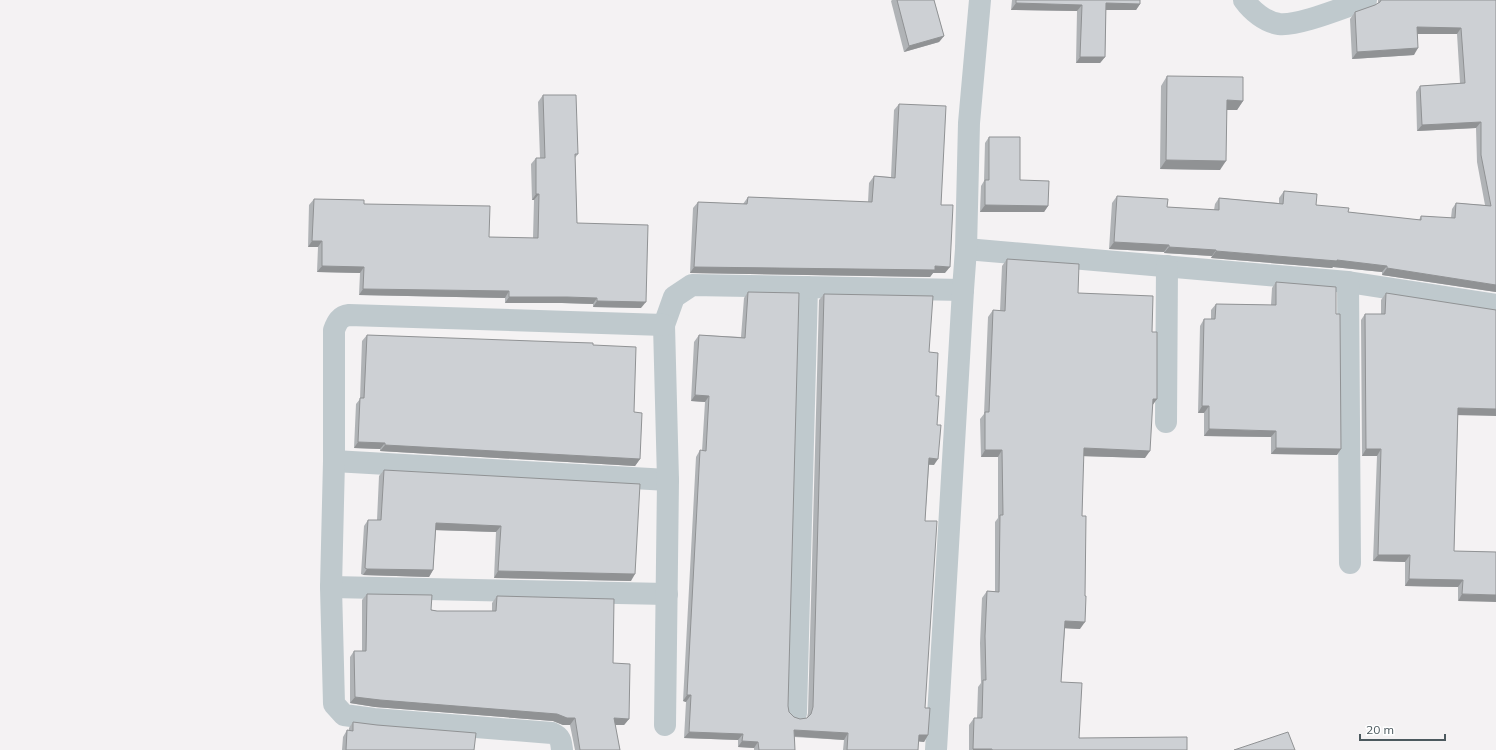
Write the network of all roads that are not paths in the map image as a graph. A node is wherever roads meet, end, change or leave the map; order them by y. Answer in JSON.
{"nodes":[{"id":1,"x":980,"y":0,"type":"edge"},
{"id":2,"x":1244,"y":0,"type":"edge"},
{"id":3,"x":1366,"y":0,"type":"edge"},
{"id":4,"x":966,"y":249,"type":"junction"},
{"id":5,"x":1167,"y":266,"type":"junction"},
{"id":6,"x":1348,"y":282,"type":"junction"},
{"id":7,"x":807,"y":287,"type":"junction"},
{"id":8,"x":962,"y":290,"type":"junction"},
{"id":9,"x":1496,"y":305,"type":"edge"},
{"id":10,"x":664,"y":325,"type":"junction"},
{"id":11,"x":1166,"y":422,"type":"dead end"},
{"id":12,"x":334,"y":461,"type":"junction"},
{"id":13,"x":668,"y":480,"type":"junction"},
{"id":14,"x":1350,"y":563,"type":"dead end"},
{"id":15,"x":331,"y":587,"type":"junction"},
{"id":16,"x":667,"y":594,"type":"junction"},
{"id":17,"x":796,"y":713,"type":"dead end"},
{"id":18,"x":665,"y":725,"type":"dead end"},
{"id":19,"x":562,"y":750,"type":"edge"},
{"id":20,"x":936,"y":750,"type":"edge"}],
"edges":[{"from":1,"to":4,"type":"street"},
{"from":2,"to":3,"type":"street"},
{"from":4,"to":5,"type":"street"},
{"from":4,"to":8,"type":"street"},
{"from":5,"to":6,"type":"street"},
{"from":5,"to":11,"type":"street"},
{"from":6,"to":9,"type":"street"},
{"from":6,"to":14,"type":"street"},
{"from":7,"to":8,"type":"street"},
{"from":7,"to":10,"type":"street"},
{"from":7,"to":17,"type":"street"},
{"from":8,"to":20,"type":"street"},
{"from":10,"to":12,"type":"street"},
{"from":10,"to":13,"type":"street"},
{"from":12,"to":13,"type":"street"},
{"from":12,"to":15,"type":"street"},
{"from":13,"to":16,"type":"street"},
{"from":15,"to":16,"type":"street"},
{"from":15,"to":19,"type":"street"},
{"from":16,"to":18,"type":"street"}]}
